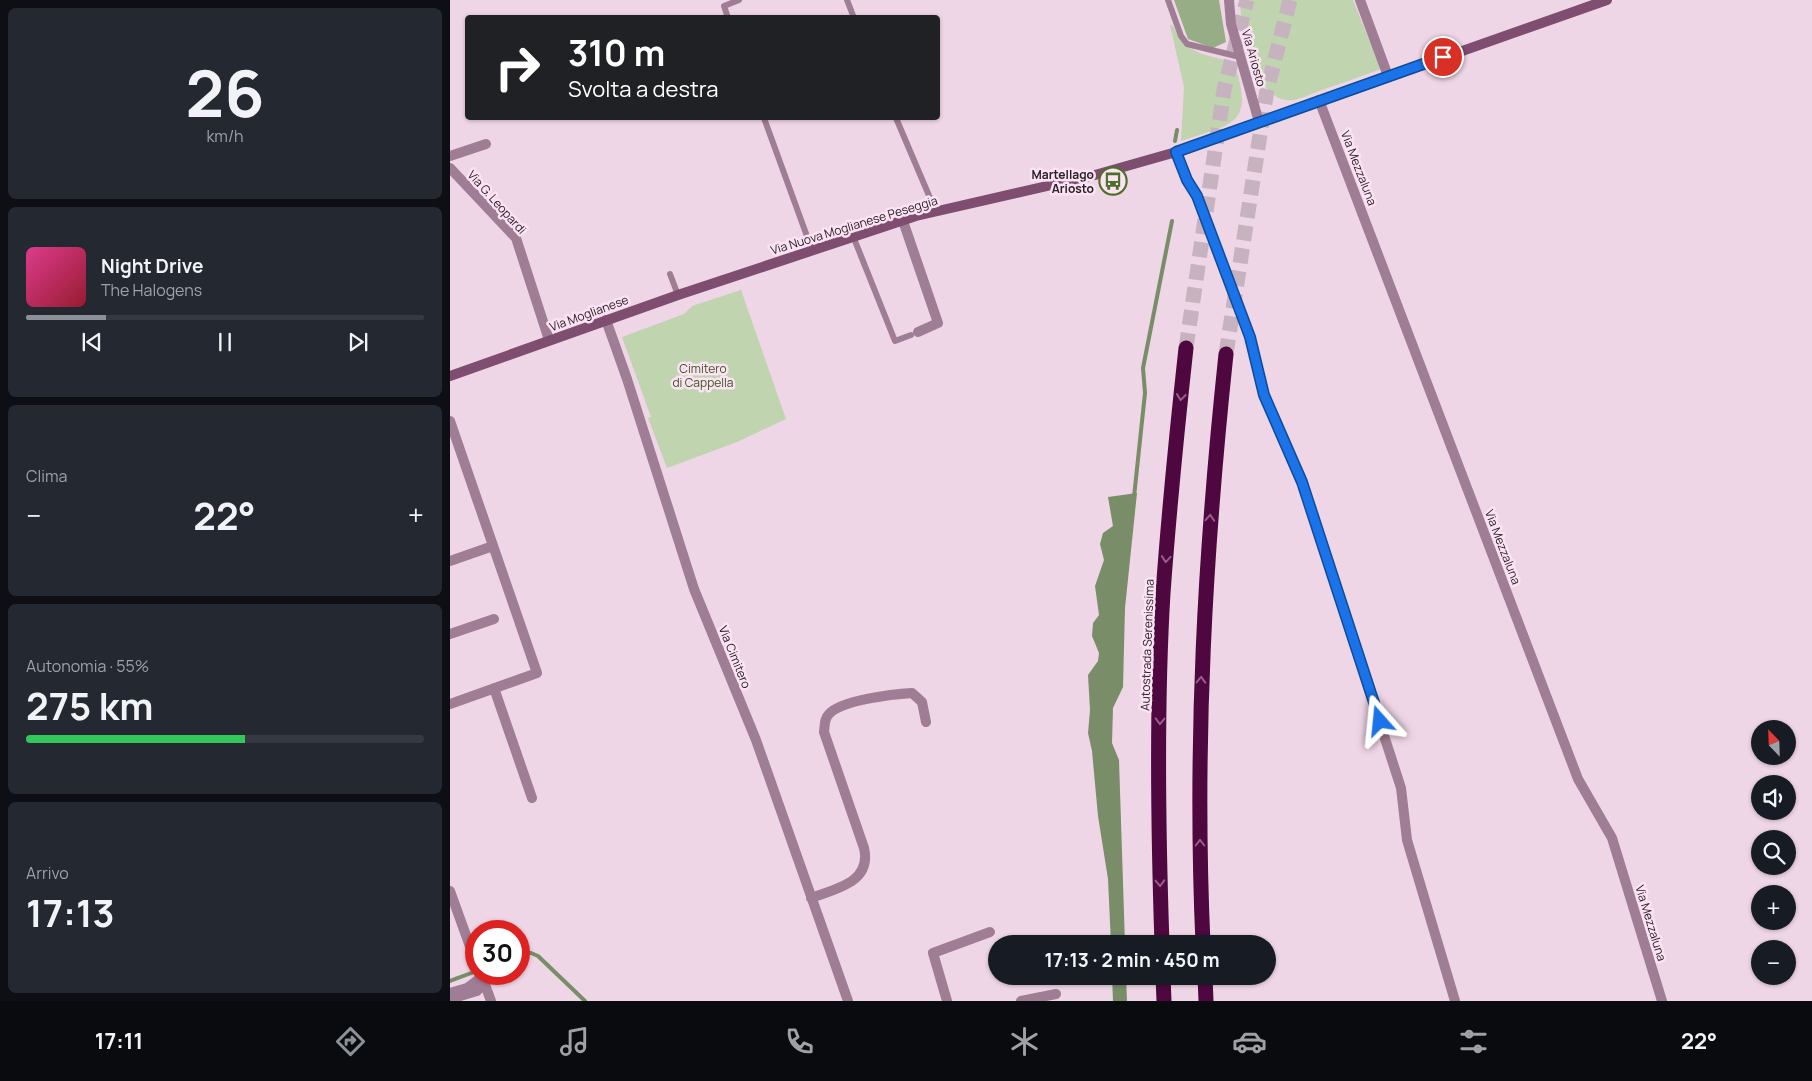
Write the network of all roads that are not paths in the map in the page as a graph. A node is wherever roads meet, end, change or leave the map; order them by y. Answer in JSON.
{"nodes":[{"id":1,"x":739,"y":0,"type":"edge"},
{"id":2,"x":847,"y":0,"type":"edge"},
{"id":3,"x":1168,"y":0,"type":"edge"},
{"id":4,"x":1229,"y":0,"type":"edge"},
{"id":5,"x":1360,"y":0,"type":"edge"},
{"id":6,"x":1607,"y":0,"type":"edge"},
{"id":7,"x":727,"y":15,"type":"edge"},
{"id":8,"x":853,"y":15,"type":"edge"},
{"id":9,"x":1240,"y":57,"type":"junction"},
{"id":10,"x":1388,"y":76,"type":"junction"},
{"id":11,"x":1320,"y":100,"type":"junction"},
{"id":12,"x":765,"y":120,"type":"edge"},
{"id":13,"x":897,"y":120,"type":"edge"},
{"id":14,"x":1259,"y":122,"type":"junction"},
{"id":15,"x":486,"y":144,"type":"dead end"},
{"id":16,"x":1176,"y":152,"type":"junction"},
{"id":17,"x":450,"y":156,"type":"edge"},
{"id":18,"x":450,"y":168,"type":"edge"},
{"id":19,"x":936,"y":212,"type":"junction"},
{"id":20,"x":903,"y":220,"type":"junction"},
{"id":21,"x":853,"y":236,"type":"junction"},
{"id":22,"x":812,"y":250,"type":"junction"},
{"id":23,"x":670,"y":274,"type":"dead end"},
{"id":24,"x":737,"y":275,"type":"joint"},
{"id":25,"x":678,"y":295,"type":"junction"},
{"id":26,"x":606,"y":320,"type":"junction"},
{"id":27,"x":915,"y":333,"type":"joint"},
{"id":28,"x":549,"y":340,"type":"junction"},
{"id":29,"x":1186,"y":348,"type":"tunnel mouth"},
{"id":30,"x":1226,"y":354,"type":"tunnel mouth"},
{"id":31,"x":450,"y":376,"type":"edge"},
{"id":32,"x":451,"y":427,"type":"edge"},
{"id":33,"x":493,"y":546,"type":"junction"},
{"id":34,"x":450,"y":561,"type":"edge"},
{"id":35,"x":494,"y":619,"type":"dead end"},
{"id":36,"x":450,"y":634,"type":"edge"},
{"id":37,"x":494,"y":688,"type":"junction"},
{"id":38,"x":450,"y":704,"type":"edge"},
{"id":39,"x":926,"y":722,"type":"dead end"},
{"id":40,"x":532,"y":798,"type":"dead end"},
{"id":41,"x":450,"y":891,"type":"edge"},
{"id":42,"x":811,"y":898,"type":"junction"},
{"id":43,"x":990,"y":932,"type":"dead end"},
{"id":44,"x":465,"y":933,"type":"edge"},
{"id":45,"x":1162,"y":935,"type":"edge"},
{"id":46,"x":1203,"y":935,"type":"edge"},
{"id":47,"x":471,"y":985,"type":"edge"},
{"id":48,"x":479,"y":985,"type":"edge"},
{"id":49,"x":485,"y":985,"type":"edge"},
{"id":50,"x":1163,"y":985,"type":"edge"},
{"id":51,"x":1205,"y":985,"type":"edge"},
{"id":52,"x":450,"y":993,"type":"edge"},
{"id":53,"x":1056,"y":994,"type":"dead end"},
{"id":54,"x":450,"y":999,"type":"edge"},
{"id":55,"x":491,"y":1001,"type":"edge"},
{"id":56,"x":848,"y":1001,"type":"edge"},
{"id":57,"x":947,"y":1001,"type":"edge"},
{"id":58,"x":1021,"y":1001,"type":"edge"},
{"id":59,"x":1164,"y":1001,"type":"edge"},
{"id":60,"x":1206,"y":1001,"type":"edge"},
{"id":61,"x":1455,"y":1001,"type":"edge"},
{"id":62,"x":1662,"y":1001,"type":"edge"}],
"edges":[{"from":1,"to":7,"type":"lane"},
{"from":2,"to":8,"type":"lane"},
{"from":3,"to":9,"type":"lane"},
{"from":4,"to":9,"type":"street","name":"Via Ariosto"},
{"from":5,"to":10,"type":"street"},
{"from":6,"to":10,"type":"main road","name":"Via Nuova Moglianese Peseggia"},
{"from":9,"to":14,"type":"street","name":"Via Ariosto"},
{"from":10,"to":11,"type":"main road","name":"Via Nuova Moglianese Peseggia"},
{"from":11,"to":14,"type":"main road","name":"Via Nuova Moglianese Peseggia"},
{"from":11,"to":62,"type":"street","name":"Via Mezzaluna"},
{"from":12,"to":22,"type":"lane"},
{"from":13,"to":19,"type":"lane"},
{"from":14,"to":16,"type":"main road","name":"Via Nuova Moglianese Peseggia"},
{"from":15,"to":17,"type":"street"},
{"from":16,"to":19,"type":"main road","name":"Via Nuova Moglianese Peseggia"},
{"from":16,"to":61,"type":"street"},
{"from":18,"to":28,"type":"street","name":"Via G. Leopardi"},
{"from":19,"to":20,"type":"main road","name":"Via Nuova Moglianese Peseggia"},
{"from":20,"to":21,"type":"main road","name":"Via Nuova Moglianese Peseggia"},
{"from":20,"to":27,"type":"street"},
{"from":21,"to":22,"type":"main road","name":"Via Nuova Moglianese Peseggia"},
{"from":21,"to":27,"type":"lane"},
{"from":22,"to":24,"type":"main road","name":"Via Nuova Moglianese Peseggia"},
{"from":23,"to":25,"type":"lane"},
{"from":24,"to":25,"type":"main road","name":"Via Moglianese"},
{"from":25,"to":26,"type":"main road","name":"Via Moglianese"},
{"from":26,"to":28,"type":"main road","name":"Via Moglianese"},
{"from":26,"to":42,"type":"street","name":"Via Cimitero"},
{"from":28,"to":31,"type":"main road","name":"Via Moglianese"},
{"from":29,"to":45,"type":"highway","name":"Autostrada Serenissima","one_way":true},
{"from":46,"to":30,"type":"highway","one_way":true},
{"from":32,"to":33,"type":"street"},
{"from":33,"to":34,"type":"street"},
{"from":33,"to":37,"type":"street"},
{"from":35,"to":36,"type":"street"},
{"from":37,"to":38,"type":"street"},
{"from":37,"to":40,"type":"street"},
{"from":39,"to":42,"type":"street"},
{"from":41,"to":44,"type":"street"},
{"from":42,"to":56,"type":"street","name":"Via Cimitero"},
{"from":43,"to":57,"type":"street"},
{"from":47,"to":52,"type":"street"},
{"from":48,"to":54,"type":"street"},
{"from":49,"to":55,"type":"street"},
{"from":50,"to":59,"type":"highway"},
{"from":51,"to":60,"type":"highway"},
{"from":53,"to":58,"type":"street"}]}
